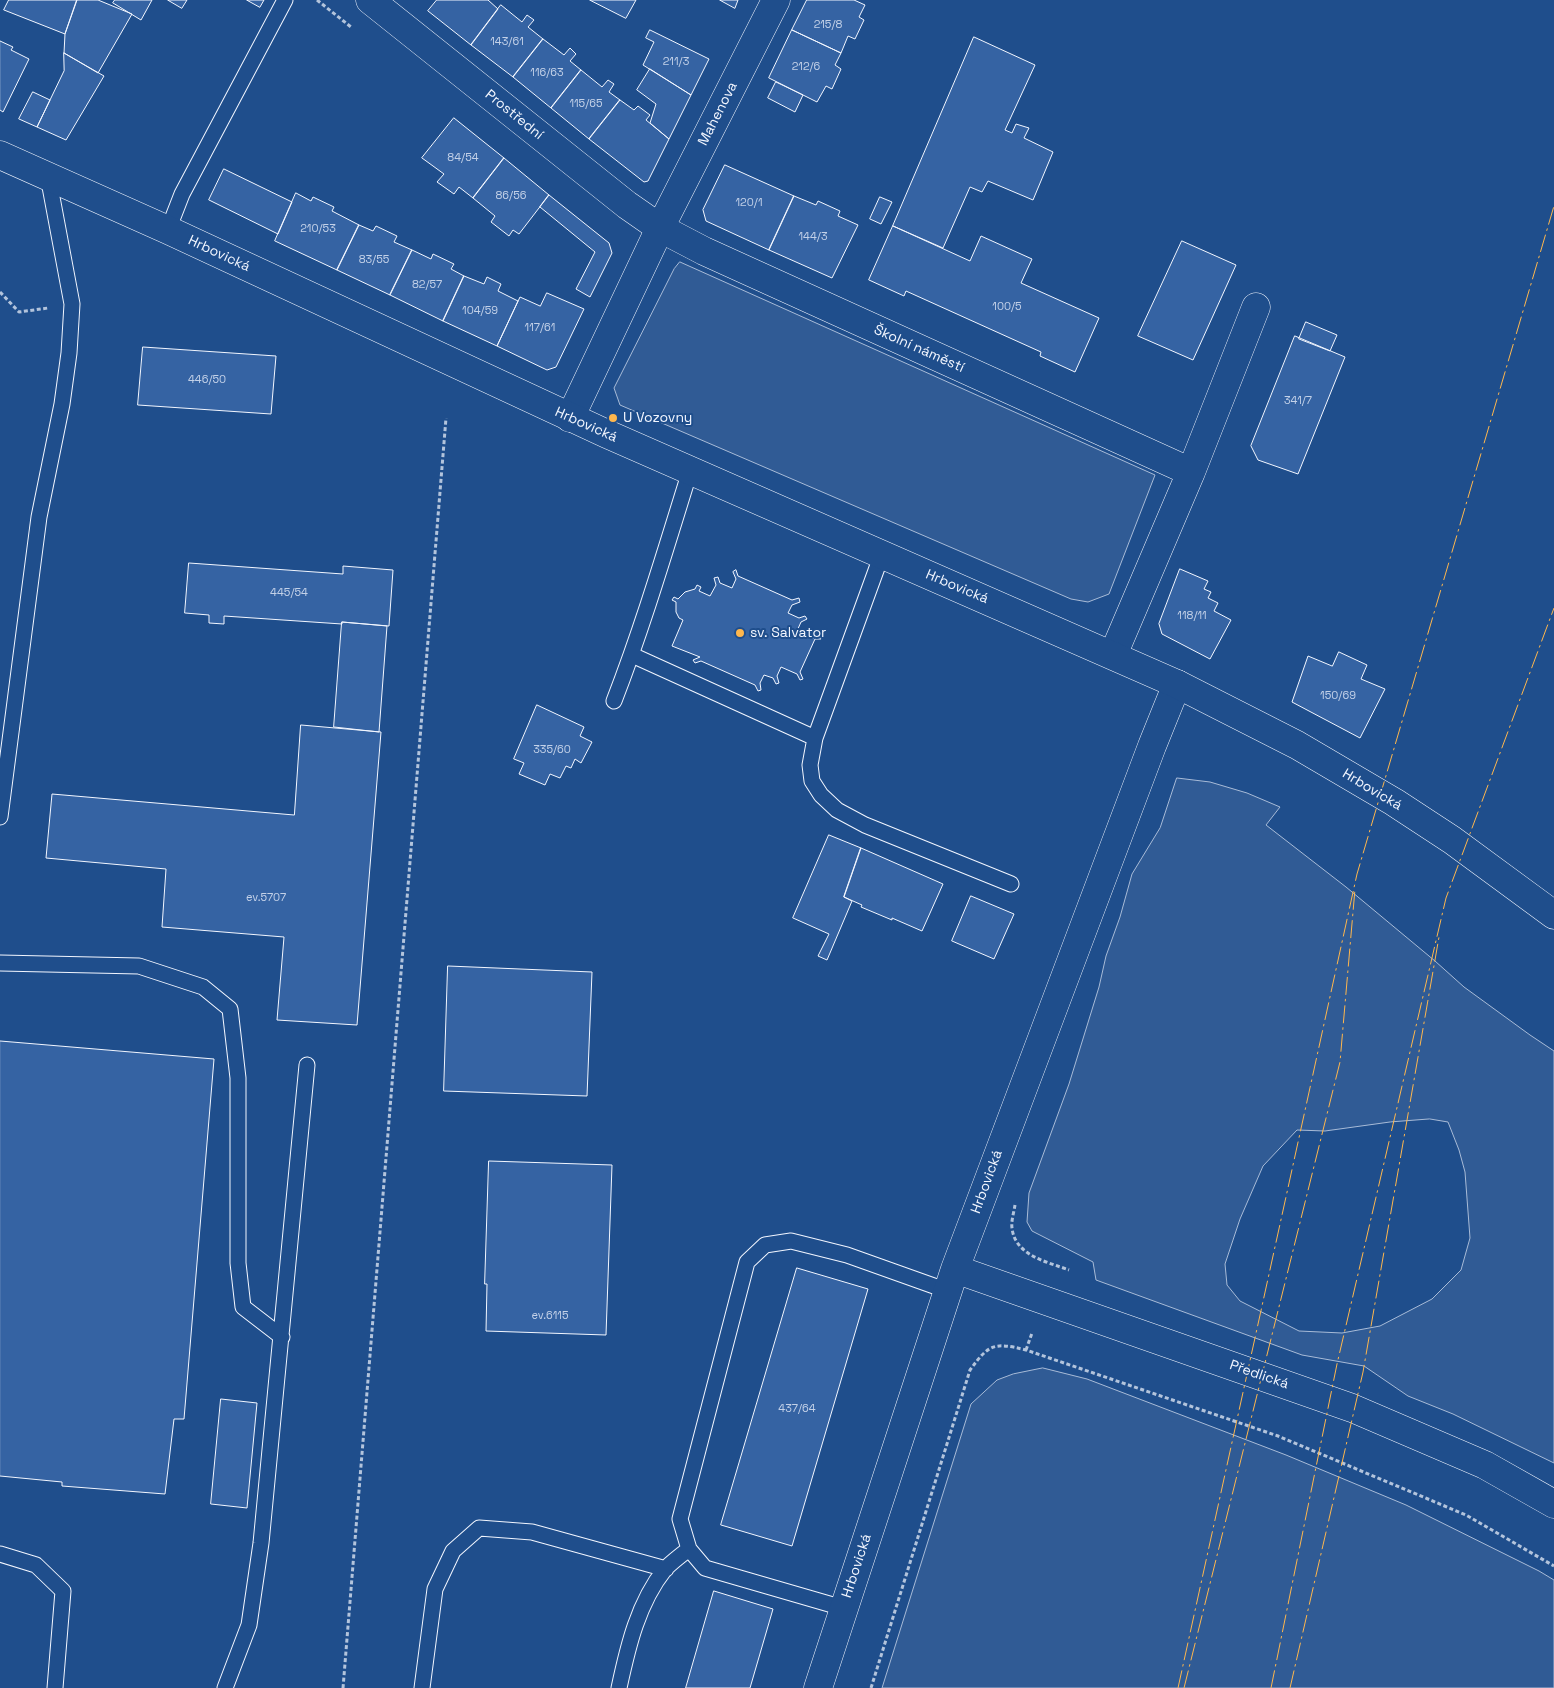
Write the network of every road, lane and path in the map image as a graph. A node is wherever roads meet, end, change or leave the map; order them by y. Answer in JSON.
{"nodes":[{"id":1,"x":285,"y":0,"type":"edge"},
{"id":2,"x":370,"y":0,"type":"edge"},
{"id":3,"x":776,"y":0,"type":"edge"},
{"id":4,"x":0,"y":154,"type":"edge"},
{"id":5,"x":48,"y":176,"type":"junction"},
{"id":6,"x":660,"y":228,"type":"junction"},
{"id":7,"x":168,"y":230,"type":"junction"},
{"id":8,"x":0,"y":292,"type":"edge"},
{"id":9,"x":51,"y":308,"type":"dead end"},
{"id":10,"x":1256,"y":308,"type":"dead end"},
{"id":11,"x":446,"y":418,"type":"dead end"},
{"id":12,"x":570,"y":418,"type":"junction"},
{"id":13,"x":690,"y":471,"type":"junction"},
{"id":14,"x":1191,"y":472,"type":"junction"},
{"id":15,"x":882,"y":554,"type":"junction"},
{"id":16,"x":632,"y":655,"type":"junction"},
{"id":17,"x":1113,"y":655,"type":"junction"},
{"id":18,"x":1177,"y":684,"type":"junction"},
{"id":19,"x":614,"y":701,"type":"dead end"},
{"id":20,"x":815,"y":738,"type":"junction"},
{"id":21,"x":0,"y":817,"type":"edge"},
{"id":22,"x":1011,"y":884,"type":"dead end"},
{"id":23,"x":1554,"y":915,"type":"edge"},
{"id":24,"x":0,"y":963,"type":"edge"},
{"id":25,"x":307,"y":1065,"type":"dead end"},
{"id":26,"x":1016,"y":1205,"type":"dead end"},
{"id":27,"x":1069,"y":1270,"type":"dead end"},
{"id":28,"x":952,"y":1280,"type":"junction"},
{"id":29,"x":1032,"y":1333,"type":"dead end"},
{"id":30,"x":282,"y":1337,"type":"junction"},
{"id":31,"x":1026,"y":1350,"type":"junction"},
{"id":32,"x":1554,"y":1504,"type":"edge"},
{"id":33,"x":689,"y":1549,"type":"junction"},
{"id":34,"x":0,"y":1554,"type":"edge"},
{"id":35,"x":1554,"y":1566,"type":"edge"},
{"id":36,"x":666,"y":1569,"type":"junction"},
{"id":37,"x":843,"y":1608,"type":"junction"},
{"id":38,"x":55,"y":1688,"type":"edge"},
{"id":39,"x":225,"y":1688,"type":"edge"},
{"id":40,"x":343,"y":1688,"type":"edge"},
{"id":41,"x":422,"y":1688,"type":"edge"},
{"id":42,"x":619,"y":1688,"type":"edge"},
{"id":43,"x":818,"y":1688,"type":"edge"},
{"id":44,"x":871,"y":1688,"type":"edge"}],
"edges":[{"from":1,"to":7,"type":"lane"},
{"from":2,"to":6,"type":"street","name":"Prostřední"},
{"from":3,"to":6,"type":"street","name":"Mahenova"},
{"from":4,"to":5,"type":"street","name":"Hrbovická"},
{"from":5,"to":7,"type":"street","name":"Hrbovická"},
{"from":5,"to":21,"type":"lane"},
{"from":6,"to":12,"type":"street"},
{"from":6,"to":14,"type":"street","name":"Školní náměstí"},
{"from":7,"to":12,"type":"street","name":"Hrbovická"},
{"from":8,"to":9,"type":"path"},
{"from":10,"to":14,"type":"street"},
{"from":11,"to":40,"type":"path"},
{"from":12,"to":13,"type":"street","name":"Hrbovická"},
{"from":13,"to":15,"type":"street","name":"Hrbovická"},
{"from":13,"to":16,"type":"lane"},
{"from":14,"to":17,"type":"street"},
{"from":15,"to":17,"type":"street","name":"Hrbovická"},
{"from":15,"to":20,"type":"lane"},
{"from":16,"to":19,"type":"lane"},
{"from":16,"to":20,"type":"lane"},
{"from":17,"to":18,"type":"street","name":"Hrbovická"},
{"from":18,"to":23,"type":"street","name":"Hrbovická"},
{"from":18,"to":28,"type":"street","name":"Hrbovická"},
{"from":20,"to":22,"type":"lane"},
{"from":24,"to":30,"type":"lane"},
{"from":25,"to":30,"type":"lane"},
{"from":26,"to":27,"type":"path"},
{"from":28,"to":32,"type":"street","name":"Předlická"},
{"from":28,"to":33,"type":"lane"},
{"from":28,"to":37,"type":"street","name":"Hrbovická"},
{"from":29,"to":31,"type":"path"},
{"from":30,"to":39,"type":"lane"},
{"from":31,"to":35,"type":"path"},
{"from":31,"to":44,"type":"path"},
{"from":33,"to":36,"type":"lane"},
{"from":33,"to":37,"type":"lane"},
{"from":34,"to":38,"type":"lane"},
{"from":36,"to":41,"type":"lane"},
{"from":36,"to":42,"type":"lane"},
{"from":37,"to":43,"type":"street","name":"Hrbovická"}]}
